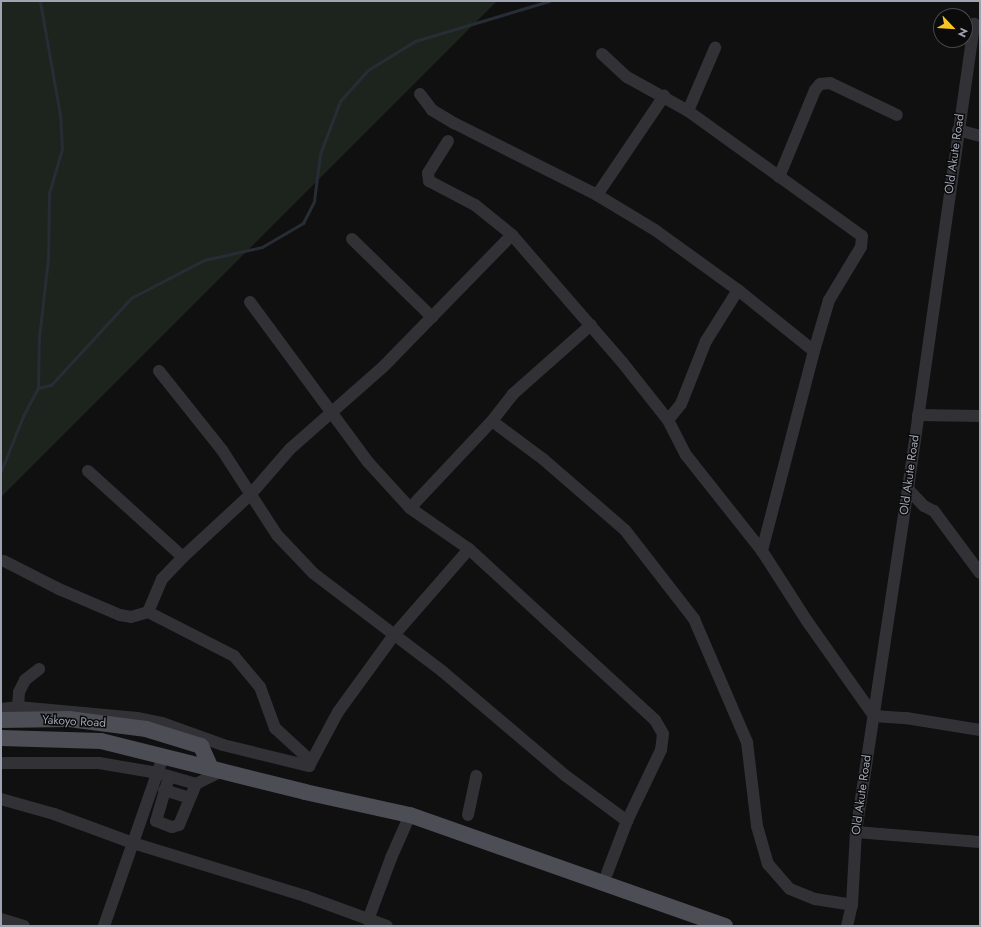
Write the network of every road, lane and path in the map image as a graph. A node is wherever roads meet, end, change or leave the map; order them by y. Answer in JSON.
{"nodes":[{"id":1,"x":974,"y":24,"type":"dead end"},
{"id":2,"x":715,"y":48,"type":"dead end"},
{"id":3,"x":602,"y":54,"type":"dead end"},
{"id":4,"x":420,"y":94,"type":"dead end"},
{"id":5,"x":664,"y":96,"type":"junction"},
{"id":6,"x":688,"y":111,"type":"junction"},
{"id":7,"x":897,"y":115,"type":"dead end"},
{"id":8,"x":958,"y":130,"type":"junction"},
{"id":9,"x":980,"y":136,"type":"edge"},
{"id":10,"x":448,"y":141,"type":"dead end"},
{"id":11,"x":779,"y":177,"type":"junction"},
{"id":12,"x":597,"y":195,"type":"junction"},
{"id":13,"x":512,"y":235,"type":"junction"},
{"id":14,"x":352,"y":239,"type":"dead end"},
{"id":15,"x":738,"y":290,"type":"junction"},
{"id":16,"x":250,"y":302,"type":"dead end"},
{"id":17,"x":432,"y":317,"type":"junction"},
{"id":18,"x":590,"y":325,"type":"junction"},
{"id":19,"x":814,"y":351,"type":"junction"},
{"id":20,"x":158,"y":371,"type":"dead end"},
{"id":21,"x":331,"y":414,"type":"junction"},
{"id":22,"x":918,"y":415,"type":"junction"},
{"id":23,"x":980,"y":416,"type":"edge"},
{"id":24,"x":668,"y":420,"type":"junction"},
{"id":25,"x":492,"y":422,"type":"junction"},
{"id":26,"x":88,"y":471,"type":"dead end"},
{"id":27,"x":908,"y":489,"type":"junction"},
{"id":28,"x":250,"y":495,"type":"junction"},
{"id":29,"x":410,"y":508,"type":"junction"},
{"id":30,"x":469,"y":549,"type":"junction"},
{"id":31,"x":762,"y":551,"type":"junction"},
{"id":32,"x":183,"y":557,"type":"junction"},
{"id":33,"x":4,"y":561,"type":"dead end"},
{"id":34,"x":980,"y":573,"type":"edge"},
{"id":35,"x":148,"y":612,"type":"junction"},
{"id":36,"x":394,"y":635,"type":"junction"},
{"id":37,"x":39,"y":669,"type":"dead end"},
{"id":38,"x":18,"y":707,"type":"junction"},
{"id":39,"x":1,"y":709,"type":"edge"},
{"id":40,"x":874,"y":716,"type":"junction"},
{"id":41,"x":1,"y":720,"type":"edge"},
{"id":42,"x":980,"y":730,"type":"edge"},
{"id":43,"x":1,"y":738,"type":"edge"},
{"id":44,"x":163,"y":757,"type":"junction"},
{"id":45,"x":311,"y":761,"type":"junction"},
{"id":46,"x":1,"y":763,"type":"edge"},
{"id":47,"x":216,"y":769,"type":"junction"},
{"id":48,"x":163,"y":775,"type":"junction"},
{"id":49,"x":476,"y":776,"type":"dead end"},
{"id":50,"x":196,"y":784,"type":"junction"},
{"id":51,"x":164,"y":790,"type":"junction"},
{"id":52,"x":190,"y":798,"type":"junction"},
{"id":53,"x":1,"y":799,"type":"edge"},
{"id":54,"x":410,"y":815,"type":"junction"},
{"id":55,"x":468,"y":815,"type":"dead end"},
{"id":56,"x":627,"y":821,"type":"junction"},
{"id":57,"x":856,"y":832,"type":"junction"},
{"id":58,"x":980,"y":842,"type":"edge"},
{"id":59,"x":133,"y":843,"type":"junction"},
{"id":60,"x":607,"y":873,"type":"dead end"},
{"id":61,"x":852,"y":905,"type":"junction"},
{"id":62,"x":1,"y":919,"type":"edge"},
{"id":63,"x":368,"y":920,"type":"junction"},
{"id":64,"x":24,"y":926,"type":"edge"},
{"id":65,"x":104,"y":926,"type":"edge"},
{"id":66,"x":387,"y":926,"type":"edge"},
{"id":67,"x":725,"y":926,"type":"edge"},
{"id":68,"x":847,"y":926,"type":"edge"}],
"edges":[{"from":1,"to":8,"type":"street","name":"Old Akute Road"},
{"from":2,"to":6,"type":"street"},
{"from":3,"to":5,"type":"street"},
{"from":4,"to":12,"type":"street"},
{"from":5,"to":6,"type":"street"},
{"from":5,"to":12,"type":"street"},
{"from":6,"to":11,"type":"street"},
{"from":7,"to":11,"type":"street"},
{"from":8,"to":9,"type":"street"},
{"from":8,"to":22,"type":"street","name":"Old Akute Road"},
{"from":10,"to":13,"type":"street"},
{"from":11,"to":19,"type":"street"},
{"from":12,"to":15,"type":"street"},
{"from":13,"to":17,"type":"street"},
{"from":13,"to":18,"type":"street"},
{"from":14,"to":17,"type":"street"},
{"from":15,"to":19,"type":"street"},
{"from":15,"to":24,"type":"street"},
{"from":16,"to":21,"type":"street"},
{"from":17,"to":21,"type":"street"},
{"from":18,"to":24,"type":"street"},
{"from":18,"to":25,"type":"street"},
{"from":19,"to":31,"type":"street"},
{"from":20,"to":28,"type":"street"},
{"from":21,"to":28,"type":"street"},
{"from":21,"to":29,"type":"street"},
{"from":22,"to":23,"type":"street"},
{"from":22,"to":27,"type":"street","name":"Old Akute Road"},
{"from":24,"to":31,"type":"street"},
{"from":25,"to":29,"type":"street"},
{"from":25,"to":61,"type":"street"},
{"from":26,"to":32,"type":"street"},
{"from":27,"to":34,"type":"street"},
{"from":27,"to":40,"type":"street","name":"Old Akute Road"},
{"from":28,"to":32,"type":"street"},
{"from":28,"to":36,"type":"street"},
{"from":29,"to":30,"type":"street"},
{"from":30,"to":36,"type":"street"},
{"from":30,"to":56,"type":"street"},
{"from":31,"to":40,"type":"street"},
{"from":32,"to":35,"type":"street"},
{"from":33,"to":35,"type":"street"},
{"from":35,"to":45,"type":"street"},
{"from":36,"to":45,"type":"street"},
{"from":36,"to":56,"type":"street"},
{"from":37,"to":38,"type":"street"},
{"from":38,"to":39,"type":"street"},
{"from":38,"to":45,"type":"street"},
{"from":40,"to":42,"type":"street"},
{"from":40,"to":57,"type":"street","name":"Old Akute Road"},
{"from":41,"to":47,"type":"main road","name":"Yakoyo Road"},
{"from":43,"to":44,"type":"main road"},
{"from":44,"to":47,"type":"main road"},
{"from":44,"to":48,"type":"street"},
{"from":46,"to":48,"type":"street"},
{"from":47,"to":50,"type":"street"},
{"from":47,"to":54,"type":"main road"},
{"from":48,"to":50,"type":"street"},
{"from":48,"to":51,"type":"street"},
{"from":48,"to":59,"type":"street"},
{"from":49,"to":55,"type":"street"},
{"from":50,"to":52,"type":"street"},
{"from":51,"to":52,"type":"street"},
{"from":51,"to":52,"type":"street"},
{"from":53,"to":59,"type":"street"},
{"from":54,"to":63,"type":"street"},
{"from":54,"to":67,"type":"main road"},
{"from":56,"to":60,"type":"street"},
{"from":57,"to":58,"type":"street"},
{"from":57,"to":61,"type":"street","name":"Old Akute Road"},
{"from":59,"to":63,"type":"street"},
{"from":59,"to":65,"type":"street"},
{"from":61,"to":68,"type":"street","name":"Old Akute Road"},
{"from":62,"to":64,"type":"street"},
{"from":63,"to":66,"type":"street"}]}
